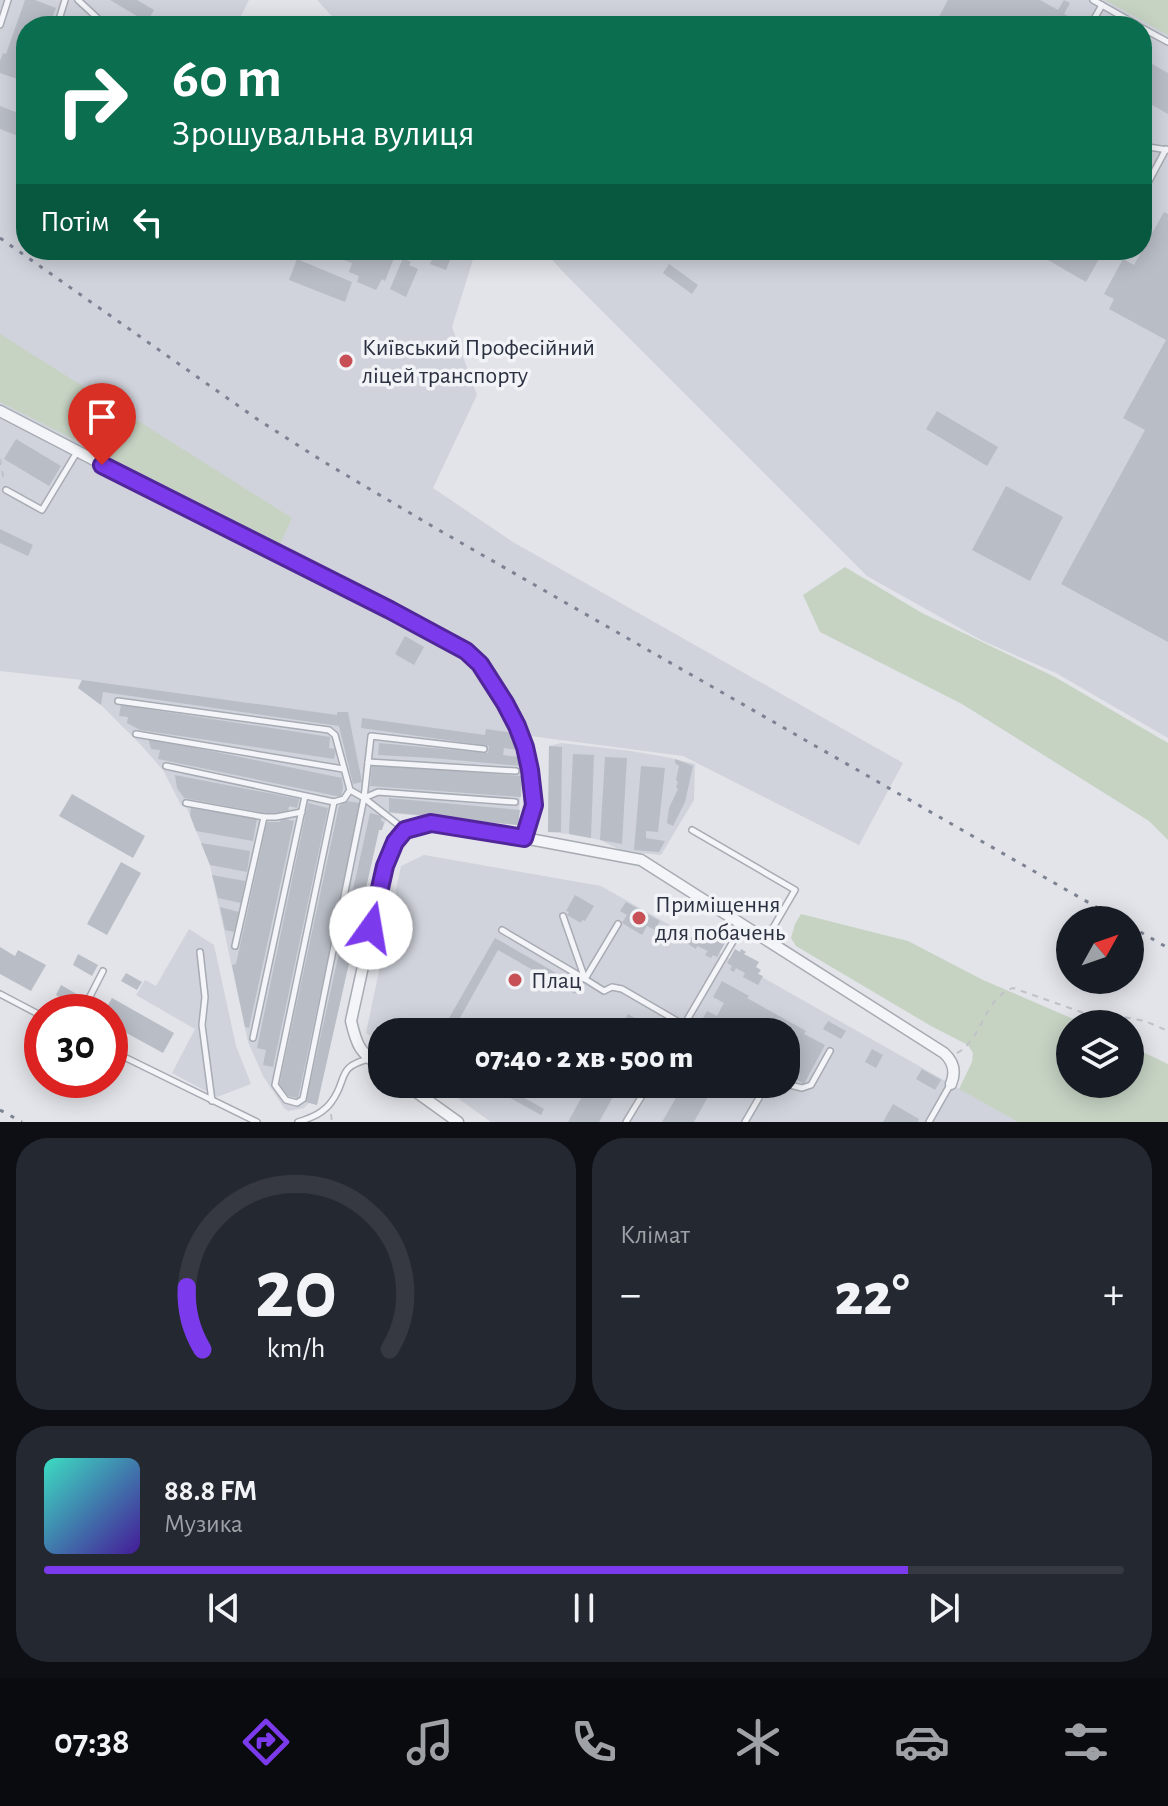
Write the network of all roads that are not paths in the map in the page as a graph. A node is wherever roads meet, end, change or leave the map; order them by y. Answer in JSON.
{"nodes":[{"id":1,"x":8,"y":0,"type":"edge"},
{"id":2,"x":78,"y":0,"type":"edge"},
{"id":3,"x":1093,"y":0,"type":"edge"},
{"id":4,"x":1102,"y":5,"type":"junction"},
{"id":5,"x":95,"y":16,"type":"edge"},
{"id":6,"x":1096,"y":16,"type":"edge"},
{"id":7,"x":1122,"y":16,"type":"edge"},
{"id":8,"x":0,"y":25,"type":"edge"},
{"id":9,"x":1167,"y":149,"type":"edge"},
{"id":10,"x":1152,"y":176,"type":"edge"},
{"id":11,"x":0,"y":411,"type":"edge"},
{"id":12,"x":77,"y":452,"type":"junction"},
{"id":13,"x":6,"y":490,"type":"road end"},
{"id":14,"x":118,"y":701,"type":"dead end"},
{"id":15,"x":136,"y":734,"type":"dead end"},
{"id":16,"x":484,"y":749,"type":"dead end"},
{"id":17,"x":368,"y":762,"type":"junction"},
{"id":18,"x":166,"y":766,"type":"dead end"},
{"id":19,"x":343,"y":769,"type":"junction"},
{"id":20,"x":516,"y":771,"type":"dead end"},
{"id":21,"x":350,"y":790,"type":"junction"},
{"id":22,"x":305,"y":796,"type":"junction"},
{"id":23,"x":364,"y":798,"type":"junction"},
{"id":24,"x":334,"y":802,"type":"junction"},
{"id":25,"x":515,"y":802,"type":"dead end"},
{"id":26,"x":186,"y":803,"type":"dead end"},
{"id":27,"x":302,"y":812,"type":"junction"},
{"id":28,"x":264,"y":817,"type":"junction"},
{"id":29,"x":405,"y":830,"type":"junction"},
{"id":30,"x":692,"y":830,"type":"dead end"},
{"id":31,"x":524,"y":838,"type":"junction"},
{"id":32,"x":563,"y":916,"type":"dead end"},
{"id":33,"x":618,"y":924,"type":"dead end"},
{"id":34,"x":743,"y":924,"type":"junction"},
{"id":35,"x":502,"y":930,"type":"dead end"},
{"id":36,"x":767,"y":939,"type":"junction"},
{"id":37,"x":235,"y":946,"type":"dead end"},
{"id":38,"x":200,"y":952,"type":"dead end"},
{"id":39,"x":103,"y":971,"type":"dead end"},
{"id":40,"x":585,"y":979,"type":"junction"},
{"id":41,"x":0,"y":994,"type":"edge"},
{"id":42,"x":91,"y":994,"type":"edge"},
{"id":43,"x":24,"y":1007,"type":"edge"},
{"id":44,"x":672,"y":1018,"type":"edge"},
{"id":45,"x":688,"y":1018,"type":"edge"},
{"id":46,"x":253,"y":1038,"type":"dead end"},
{"id":47,"x":830,"y":1051,"type":"dead end"},
{"id":48,"x":368,"y":1058,"type":"edge"},
{"id":49,"x":128,"y":1059,"type":"edge"},
{"id":50,"x":368,"y":1059,"type":"edge"},
{"id":51,"x":951,"y":1084,"type":"joint"},
{"id":52,"x":800,"y":1088,"type":"edge"},
{"id":53,"x":425,"y":1098,"type":"edge"},
{"id":54,"x":641,"y":1098,"type":"edge"},
{"id":55,"x":759,"y":1098,"type":"edge"},
{"id":56,"x":212,"y":1101,"type":"junction"},
{"id":57,"x":257,"y":1122,"type":"edge"},
{"id":58,"x":298,"y":1122,"type":"edge"},
{"id":59,"x":458,"y":1122,"type":"edge"},
{"id":60,"x":626,"y":1122,"type":"edge"},
{"id":61,"x":745,"y":1122,"type":"edge"},
{"id":62,"x":929,"y":1122,"type":"edge"}],
"edges":[{"from":1,"to":8,"type":"lane"},
{"from":2,"to":5,"type":"lane"},
{"from":3,"to":4,"type":"lane"},
{"from":4,"to":6,"type":"lane"},
{"from":4,"to":7,"type":"lane"},
{"from":9,"to":10,"type":"lane"},
{"from":11,"to":12,"type":"street"},
{"from":12,"to":13,"type":"lane"},
{"from":12,"to":31,"type":"street"},
{"from":14,"to":19,"type":"lane"},
{"from":15,"to":19,"type":"lane"},
{"from":16,"to":17,"type":"lane"},
{"from":17,"to":20,"type":"lane"},
{"from":17,"to":23,"type":"lane"},
{"from":18,"to":22,"type":"lane"},
{"from":19,"to":21,"type":"lane"},
{"from":21,"to":23,"type":"lane"},
{"from":21,"to":24,"type":"lane"},
{"from":22,"to":24,"type":"lane"},
{"from":22,"to":27,"type":"lane"},
{"from":23,"to":24,"type":"lane"},
{"from":23,"to":25,"type":"lane"},
{"from":23,"to":29,"type":"lane"},
{"from":26,"to":28,"type":"lane"},
{"from":27,"to":28,"type":"lane"},
{"from":27,"to":46,"type":"lane"},
{"from":28,"to":37,"type":"lane"},
{"from":29,"to":31,"type":"street"},
{"from":29,"to":48,"type":"street"},
{"from":30,"to":36,"type":"lane"},
{"from":31,"to":34,"type":"street"},
{"from":32,"to":40,"type":"lane"},
{"from":33,"to":40,"type":"lane"},
{"from":34,"to":36,"type":"street"},
{"from":34,"to":45,"type":"lane"},
{"from":35,"to":40,"type":"lane"},
{"from":36,"to":51,"type":"street"},
{"from":38,"to":56,"type":"lane"},
{"from":39,"to":42,"type":"lane"},
{"from":40,"to":44,"type":"lane"},
{"from":41,"to":43,"type":"lane"},
{"from":47,"to":52,"type":"lane"},
{"from":49,"to":56,"type":"lane"},
{"from":50,"to":58,"type":"lane"},
{"from":51,"to":62,"type":"lane"},
{"from":53,"to":59,"type":"street"},
{"from":54,"to":60,"type":"lane"},
{"from":55,"to":61,"type":"lane"},
{"from":56,"to":57,"type":"lane"}]}
